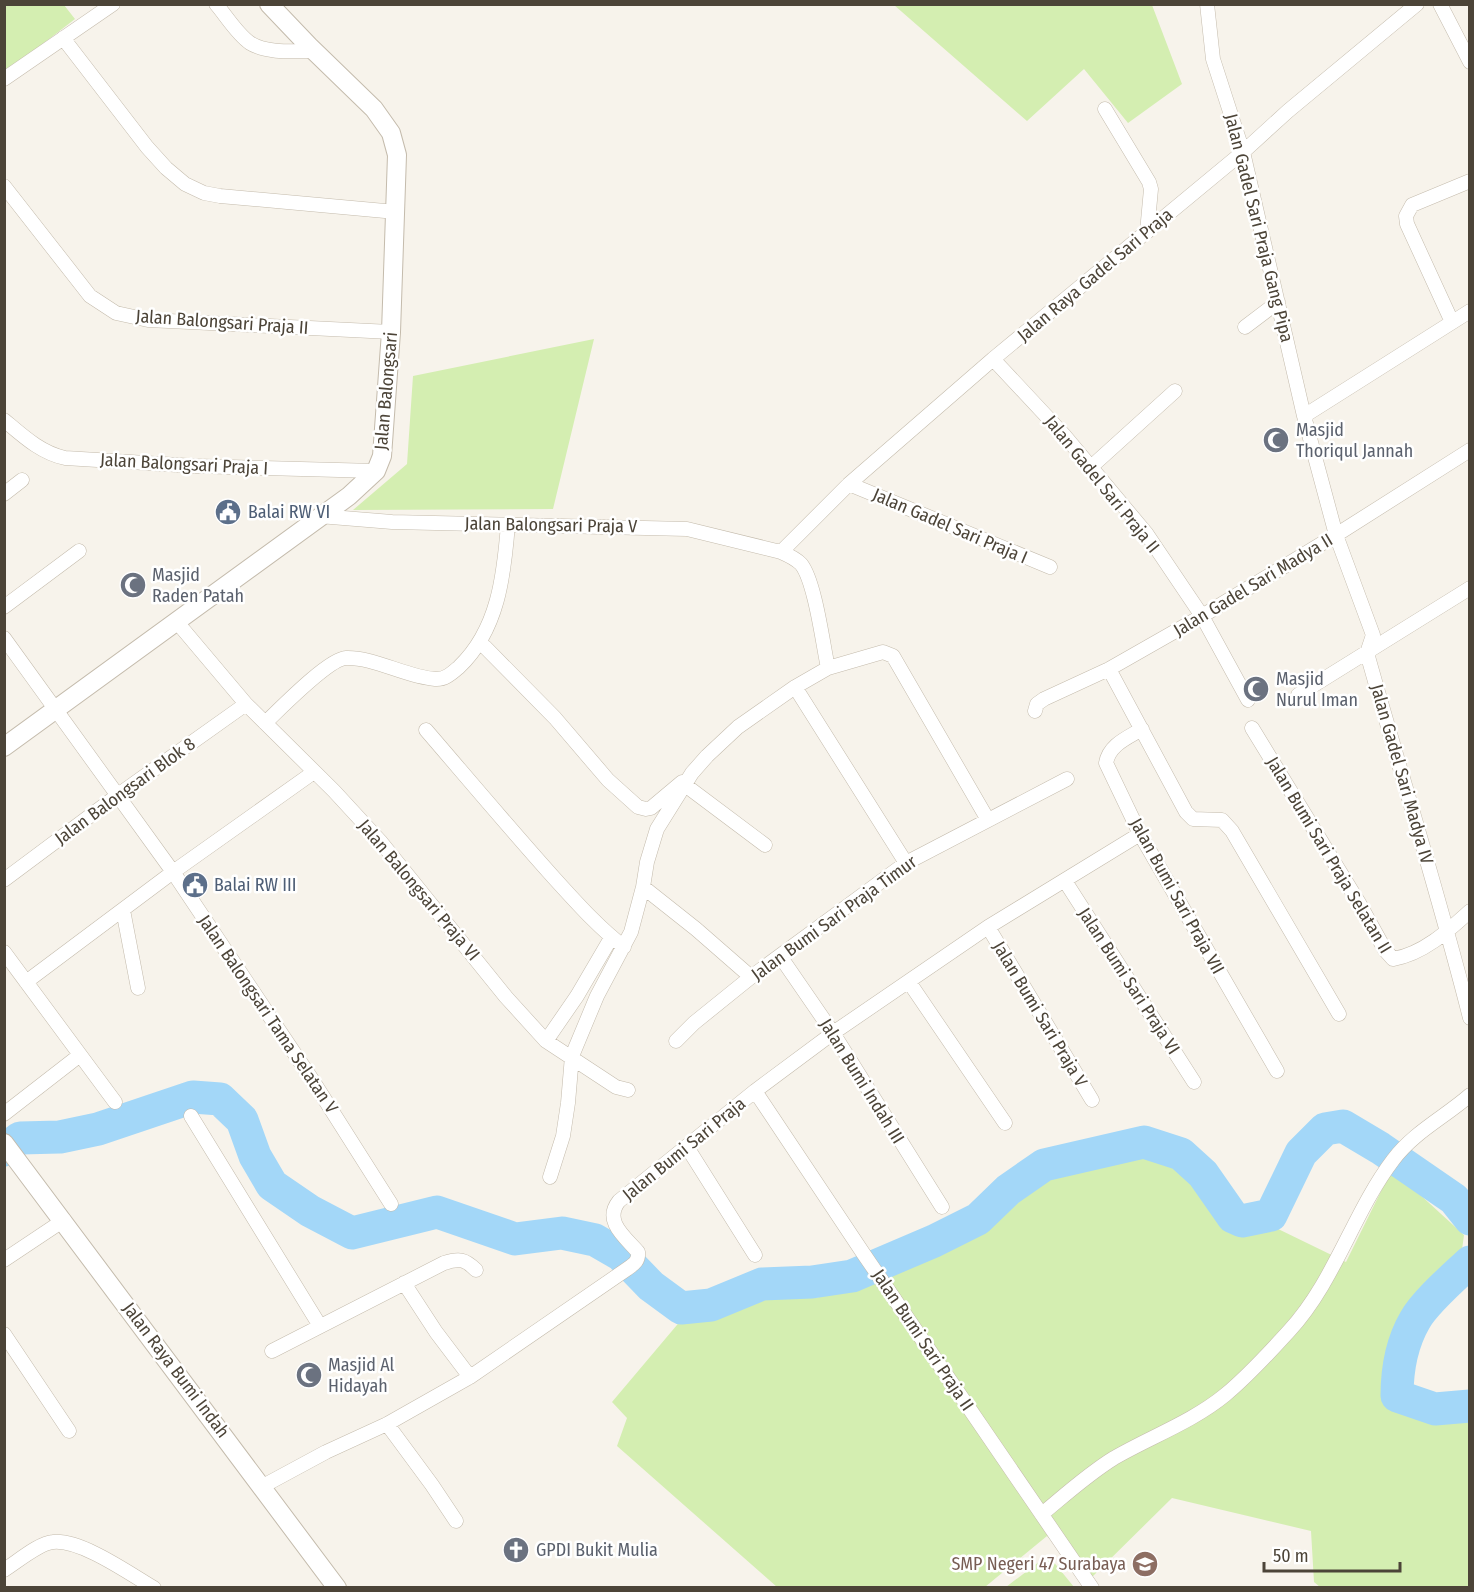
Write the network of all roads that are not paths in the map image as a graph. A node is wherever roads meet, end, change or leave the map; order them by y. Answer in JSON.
{"nodes":[{"id":1,"x":113,"y":4,"type":"edge"},
{"id":2,"x":216,"y":4,"type":"edge"},
{"id":3,"x":269,"y":4,"type":"edge"},
{"id":4,"x":1208,"y":4,"type":"edge"},
{"id":5,"x":1417,"y":4,"type":"edge"},
{"id":6,"x":1440,"y":4,"type":"edge"},
{"id":7,"x":63,"y":38,"type":"junction"},
{"id":8,"x":315,"y":51,"type":"junction"},
{"id":9,"x":1470,"y":62,"type":"edge"},
{"id":10,"x":4,"y":80,"type":"edge"},
{"id":11,"x":1106,"y":109,"type":"dead end"},
{"id":12,"x":1243,"y":152,"type":"junction"},
{"id":13,"x":1470,"y":181,"type":"edge"},
{"id":14,"x":4,"y":186,"type":"edge"},
{"id":15,"x":396,"y":212,"type":"junction"},
{"id":16,"x":1147,"y":232,"type":"junction"},
{"id":17,"x":1278,"y":302,"type":"junction"},
{"id":18,"x":1470,"y":311,"type":"edge"},
{"id":19,"x":1452,"y":322,"type":"junction"},
{"id":20,"x":1245,"y":327,"type":"dead end"},
{"id":21,"x":391,"y":332,"type":"junction"},
{"id":22,"x":993,"y":359,"type":"junction"},
{"id":23,"x":1175,"y":391,"type":"dead end"},
{"id":24,"x":1304,"y":416,"type":"junction"},
{"id":25,"x":4,"y":420,"type":"edge"},
{"id":26,"x":1470,"y":450,"type":"edge"},
{"id":27,"x":1091,"y":467,"type":"junction"},
{"id":28,"x":376,"y":471,"type":"junction"},
{"id":29,"x":22,"y":480,"type":"dead end"},
{"id":30,"x":849,"y":484,"type":"junction"},
{"id":31,"x":4,"y":494,"type":"edge"},
{"id":32,"x":319,"y":516,"type":"junction"},
{"id":33,"x":508,"y":524,"type":"junction"},
{"id":34,"x":1336,"y":535,"type":"junction"},
{"id":35,"x":79,"y":551,"type":"dead end"},
{"id":36,"x":781,"y":552,"type":"junction"},
{"id":37,"x":1050,"y":567,"type":"dead end"},
{"id":38,"x":1470,"y":588,"type":"edge"},
{"id":39,"x":4,"y":607,"type":"edge"},
{"id":40,"x":1202,"y":616,"type":"junction"},
{"id":41,"x":176,"y":621,"type":"junction"},
{"id":42,"x":4,"y":638,"type":"edge"},
{"id":43,"x":485,"y":647,"type":"dead end"},
{"id":44,"x":1367,"y":653,"type":"junction"},
{"id":45,"x":828,"y":668,"type":"junction"},
{"id":46,"x":1109,"y":669,"type":"junction"},
{"id":47,"x":795,"y":687,"type":"junction"},
{"id":48,"x":1298,"y":695,"type":"dead end"},
{"id":49,"x":1248,"y":700,"type":"dead end"},
{"id":50,"x":246,"y":704,"type":"junction"},
{"id":51,"x":55,"y":710,"type":"junction"},
{"id":52,"x":1035,"y":711,"type":"dead end"},
{"id":53,"x":265,"y":723,"type":"junction"},
{"id":54,"x":1252,"y":728,"type":"dead end"},
{"id":55,"x":1142,"y":729,"type":"junction"},
{"id":56,"x":426,"y":730,"type":"dead end"},
{"id":57,"x":4,"y":747,"type":"edge"},
{"id":58,"x":314,"y":772,"type":"junction"},
{"id":59,"x":692,"y":773,"type":"junction"},
{"id":60,"x":1067,"y":780,"type":"dead end"},
{"id":61,"x":685,"y":785,"type":"junction"},
{"id":62,"x":118,"y":795,"type":"junction"},
{"id":63,"x":988,"y":820,"type":"junction"},
{"id":64,"x":1140,"y":834,"type":"junction"},
{"id":65,"x":765,"y":845,"type":"dead end"},
{"id":66,"x":906,"y":863,"type":"junction"},
{"id":67,"x":173,"y":872,"type":"junction"},
{"id":68,"x":4,"y":880,"type":"edge"},
{"id":69,"x":1065,"y":881,"type":"junction"},
{"id":70,"x":643,"y":887,"type":"junction"},
{"id":71,"x":123,"y":910,"type":"junction"},
{"id":72,"x":1470,"y":911,"type":"edge"},
{"id":73,"x":988,"y":927,"type":"junction"},
{"id":74,"x":1448,"y":931,"type":"junction"},
{"id":75,"x":617,"y":942,"type":"junction"},
{"id":76,"x":4,"y":952,"type":"edge"},
{"id":77,"x":780,"y":956,"type":"junction"},
{"id":78,"x":751,"y":977,"type":"junction"},
{"id":79,"x":26,"y":982,"type":"junction"},
{"id":80,"x":909,"y":982,"type":"junction"},
{"id":81,"x":138,"y":988,"type":"dead end"},
{"id":82,"x":1339,"y":1014,"type":"dead end"},
{"id":83,"x":1470,"y":1018,"type":"edge"},
{"id":84,"x":834,"y":1034,"type":"junction"},
{"id":85,"x":676,"y":1041,"type":"dead end"},
{"id":86,"x":548,"y":1042,"type":"junction"},
{"id":87,"x":80,"y":1055,"type":"junction"},
{"id":88,"x":569,"y":1055,"type":"junction"},
{"id":89,"x":1277,"y":1071,"type":"dead end"},
{"id":90,"x":1194,"y":1082,"type":"dead end"},
{"id":91,"x":628,"y":1090,"type":"dead end"},
{"id":92,"x":755,"y":1091,"type":"junction"},
{"id":93,"x":1470,"y":1095,"type":"edge"},
{"id":94,"x":1092,"y":1100,"type":"dead end"},
{"id":95,"x":115,"y":1102,"type":"dead end"},
{"id":96,"x":4,"y":1114,"type":"edge"},
{"id":97,"x":191,"y":1116,"type":"dead end"},
{"id":98,"x":1005,"y":1124,"type":"dead end"},
{"id":99,"x":687,"y":1148,"type":"junction"},
{"id":100,"x":8,"y":1152,"type":"edge"},
{"id":101,"x":550,"y":1178,"type":"dead end"},
{"id":102,"x":391,"y":1204,"type":"dead end"},
{"id":103,"x":942,"y":1207,"type":"dead end"},
{"id":104,"x":64,"y":1220,"type":"junction"},
{"id":105,"x":755,"y":1255,"type":"dead end"},
{"id":106,"x":4,"y":1260,"type":"edge"},
{"id":107,"x":476,"y":1270,"type":"dead end"},
{"id":108,"x":404,"y":1283,"type":"junction"},
{"id":109,"x":320,"y":1326,"type":"junction"},
{"id":110,"x":4,"y":1334,"type":"edge"},
{"id":111,"x":272,"y":1351,"type":"dead end"},
{"id":112,"x":470,"y":1377,"type":"junction"},
{"id":113,"x":387,"y":1424,"type":"junction"},
{"id":114,"x":69,"y":1431,"type":"dead end"},
{"id":115,"x":263,"y":1486,"type":"junction"},
{"id":116,"x":1042,"y":1514,"type":"junction"},
{"id":117,"x":456,"y":1521,"type":"dead end"},
{"id":118,"x":4,"y":1570,"type":"edge"},
{"id":119,"x":154,"y":1587,"type":"edge"},
{"id":120,"x":337,"y":1587,"type":"edge"},
{"id":121,"x":1092,"y":1587,"type":"edge"}],
"edges":[{"from":1,"to":7,"type":"street"},
{"from":2,"to":8,"type":"street"},
{"from":3,"to":8,"type":"street","name":"Jalan Balongsari"},
{"from":4,"to":12,"type":"street","name":"Jalan Gadel Sari Praja Gang Pipa"},
{"from":5,"to":12,"type":"street","name":"Jalan Raya Gadel Sari Praja"},
{"from":6,"to":9,"type":"street"},
{"from":7,"to":10,"type":"street"},
{"from":7,"to":15,"type":"street"},
{"from":8,"to":15,"type":"street","name":"Jalan Balongsari"},
{"from":11,"to":16,"type":"street"},
{"from":12,"to":16,"type":"street","name":"Jalan Raya Gadel Sari Praja"},
{"from":12,"to":17,"type":"street","name":"Jalan Gadel Sari Praja Gang Pipa"},
{"from":13,"to":19,"type":"street"},
{"from":14,"to":21,"type":"street","name":"Jalan Balongsari Praja II"},
{"from":15,"to":21,"type":"street","name":"Jalan Balongsari"},
{"from":16,"to":22,"type":"street","name":"Jalan Raya Gadel Sari Praja"},
{"from":17,"to":20,"type":"street"},
{"from":17,"to":24,"type":"street","name":"Jalan Gadel Sari Praja Gang Pipa"},
{"from":18,"to":19,"type":"street"},
{"from":19,"to":24,"type":"street"},
{"from":21,"to":28,"type":"street","name":"Jalan Balongsari"},
{"from":22,"to":27,"type":"street","name":"Jalan Gadel Sari Praja II"},
{"from":22,"to":30,"type":"street","name":"Jalan Raya Gadel Sari Praja"},
{"from":23,"to":27,"type":"street"},
{"from":24,"to":34,"type":"street","name":"Jalan Gadel Sari Madya IV"},
{"from":25,"to":28,"type":"street","name":"Jalan Balongsari Praja I"},
{"from":26,"to":34,"type":"street","name":"Jalan Gadel Sari Madya II"},
{"from":27,"to":40,"type":"street","name":"Jalan Gadel Sari Praja II"},
{"from":28,"to":32,"type":"street","name":"Jalan Balongsari"},
{"from":29,"to":31,"type":"street"},
{"from":30,"to":36,"type":"street","name":"Jalan Raya Gadel Sari Praja"},
{"from":30,"to":37,"type":"street","name":"Jalan Gadel Sari Praja I"},
{"from":32,"to":33,"type":"street","name":"Jalan Balongsari Praja V"},
{"from":32,"to":41,"type":"street","name":"Jalan Balongsari"},
{"from":33,"to":36,"type":"street","name":"Jalan Balongsari Praja V"},
{"from":33,"to":53,"type":"street"},
{"from":34,"to":40,"type":"street","name":"Jalan Gadel Sari Madya II"},
{"from":34,"to":44,"type":"street","name":"Jalan Gadel Sari Madya IV"},
{"from":35,"to":39,"type":"street"},
{"from":36,"to":45,"type":"street"},
{"from":38,"to":44,"type":"street"},
{"from":40,"to":46,"type":"street","name":"Jalan Gadel Sari Madya II"},
{"from":40,"to":49,"type":"street"},
{"from":41,"to":50,"type":"street","name":"Jalan Balongsari Praja VI"},
{"from":41,"to":51,"type":"street","name":"Jalan Balongsari"},
{"from":42,"to":51,"type":"street","name":"Jalan Balongsari Tama Selatan V"},
{"from":43,"to":59,"type":"street"},
{"from":44,"to":48,"type":"street"},
{"from":44,"to":74,"type":"street","name":"Jalan Gadel Sari Madya IV"},
{"from":45,"to":47,"type":"street"},
{"from":45,"to":63,"type":"street"},
{"from":46,"to":52,"type":"street","name":"Jalan Gadel Sari Madya II"},
{"from":46,"to":55,"type":"street"},
{"from":47,"to":59,"type":"street"},
{"from":47,"to":66,"type":"street"},
{"from":50,"to":53,"type":"street","name":"Jalan Balongsari Praja VI"},
{"from":50,"to":62,"type":"street","name":"Jalan Balongsari Blok 8"},
{"from":51,"to":57,"type":"street","name":"Jalan Balongsari"},
{"from":51,"to":62,"type":"street","name":"Jalan Balongsari Tama Selatan V"},
{"from":53,"to":58,"type":"street","name":"Jalan Balongsari Praja VI"},
{"from":54,"to":74,"type":"street","name":"Jalan Bumi Sari Praja Selatan II"},
{"from":55,"to":64,"type":"street","name":"Jalan Bumi Sari Praja VII"},
{"from":55,"to":82,"type":"street"},
{"from":56,"to":75,"type":"street"},
{"from":58,"to":67,"type":"street"},
{"from":58,"to":86,"type":"street","name":"Jalan Balongsari Praja VI"},
{"from":59,"to":61,"type":"street"},
{"from":60,"to":63,"type":"street","name":"Jalan Bumi Sari Praja Timur"},
{"from":61,"to":65,"type":"street"},
{"from":61,"to":70,"type":"street"},
{"from":62,"to":67,"type":"street","name":"Jalan Balongsari Tama Selatan V"},
{"from":62,"to":68,"type":"street","name":"Jalan Balongsari Blok 8"},
{"from":63,"to":66,"type":"street","name":"Jalan Bumi Sari Praja Timur"},
{"from":64,"to":69,"type":"street","name":"Jalan Bumi Sari Praja"},
{"from":64,"to":89,"type":"street","name":"Jalan Bumi Sari Praja VII"},
{"from":66,"to":77,"type":"street","name":"Jalan Bumi Sari Praja Timur"},
{"from":67,"to":71,"type":"street"},
{"from":67,"to":102,"type":"street","name":"Jalan Balongsari Tama Selatan V"},
{"from":69,"to":73,"type":"street","name":"Jalan Bumi Sari Praja"},
{"from":69,"to":90,"type":"street","name":"Jalan Bumi Sari Praja VI"},
{"from":70,"to":75,"type":"street"},
{"from":70,"to":78,"type":"street"},
{"from":71,"to":79,"type":"street"},
{"from":71,"to":81,"type":"street"},
{"from":72,"to":74,"type":"street"},
{"from":73,"to":80,"type":"street","name":"Jalan Bumi Sari Praja"},
{"from":73,"to":94,"type":"street","name":"Jalan Bumi Sari Praja V"},
{"from":74,"to":83,"type":"street","name":"Jalan Gadel Sari Madya IV"},
{"from":75,"to":86,"type":"street"},
{"from":75,"to":88,"type":"street"},
{"from":76,"to":79,"type":"street"},
{"from":77,"to":78,"type":"street","name":"Jalan Bumi Sari Praja Timur"},
{"from":77,"to":84,"type":"street","name":"Jalan Bumi Indah III"},
{"from":78,"to":85,"type":"street","name":"Jalan Bumi Sari Praja Timur"},
{"from":79,"to":87,"type":"street"},
{"from":80,"to":84,"type":"street","name":"Jalan Bumi Sari Praja"},
{"from":80,"to":98,"type":"street"},
{"from":84,"to":92,"type":"street","name":"Jalan Bumi Sari Praja"},
{"from":84,"to":103,"type":"street","name":"Jalan Bumi Indah III"},
{"from":86,"to":88,"type":"street","name":"Jalan Balongsari Praja VI"},
{"from":87,"to":95,"type":"street"},
{"from":87,"to":96,"type":"street"},
{"from":88,"to":91,"type":"street"},
{"from":88,"to":101,"type":"street"},
{"from":92,"to":99,"type":"street","name":"Jalan Bumi Sari Praja"},
{"from":92,"to":116,"type":"street","name":"Jalan Bumi Sari Praja II"},
{"from":93,"to":116,"type":"street"},
{"from":97,"to":109,"type":"street"},
{"from":99,"to":105,"type":"street"},
{"from":99,"to":112,"type":"street","name":"Jalan Bumi Sari Praja"},
{"from":100,"to":104,"type":"street","name":"Jalan Raya Bumi Indah"},
{"from":104,"to":106,"type":"street"},
{"from":104,"to":115,"type":"street","name":"Jalan Raya Bumi Indah"},
{"from":107,"to":108,"type":"street"},
{"from":108,"to":109,"type":"street"},
{"from":108,"to":112,"type":"street"},
{"from":109,"to":111,"type":"street"},
{"from":110,"to":114,"type":"street"},
{"from":112,"to":113,"type":"street","name":"Jalan Bumi Sari Praja"},
{"from":113,"to":115,"type":"street","name":"Jalan Bumi Sari Praja"},
{"from":113,"to":117,"type":"street"},
{"from":115,"to":120,"type":"street","name":"Jalan Raya Bumi Indah"},
{"from":116,"to":121,"type":"street","name":"Jalan Bumi Sari Praja II"},
{"from":118,"to":119,"type":"street"}]}
